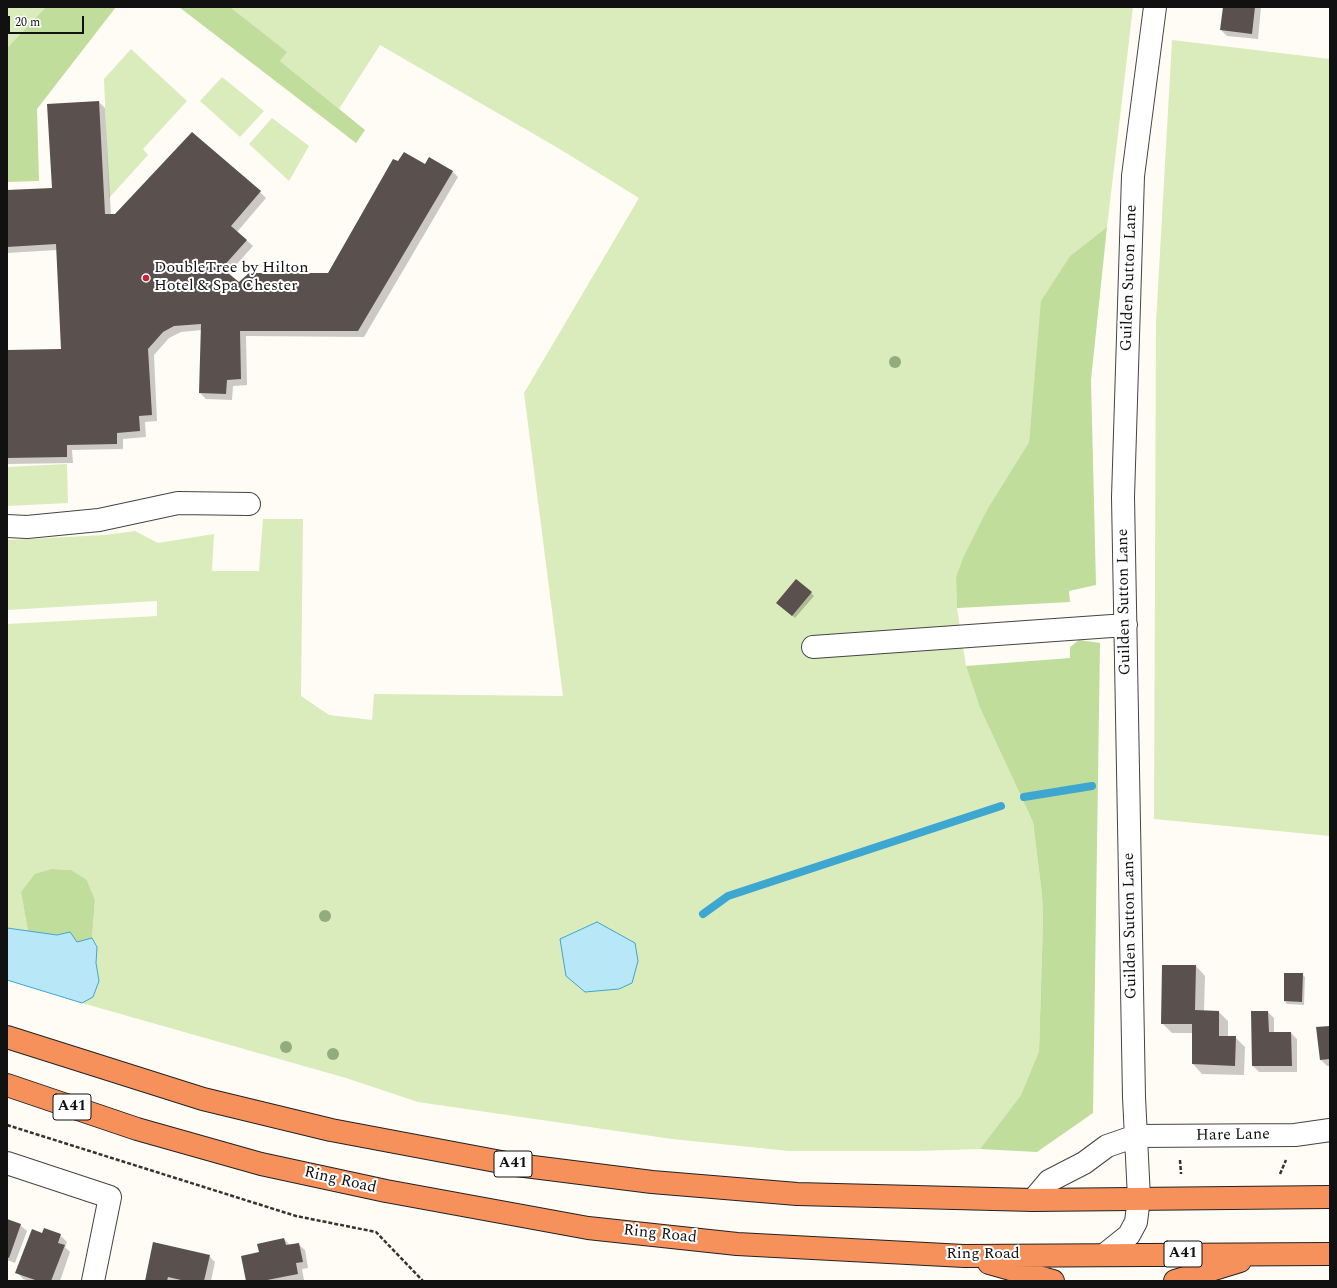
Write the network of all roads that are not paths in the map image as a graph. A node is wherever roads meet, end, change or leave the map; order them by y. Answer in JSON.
{"nodes":[{"id":1,"x":1155,"y":7,"type":"edge"},
{"id":2,"x":249,"y":504,"type":"dead end"},
{"id":3,"x":7,"y":526,"type":"edge"},
{"id":4,"x":1126,"y":624,"type":"junction"},
{"id":5,"x":813,"y":647,"type":"dead end"},
{"id":6,"x":7,"y":1037,"type":"edge"},
{"id":7,"x":7,"y":1085,"type":"edge"},
{"id":8,"x":1330,"y":1130,"type":"edge"},
{"id":9,"x":1136,"y":1136,"type":"junction"},
{"id":10,"x":7,"y":1163,"type":"edge"},
{"id":11,"x":1330,"y":1197,"type":"edge"},
{"id":12,"x":1139,"y":1198,"type":"junction"},
{"id":13,"x":1033,"y":1200,"type":"junction"},
{"id":14,"x":1330,"y":1254,"type":"edge"},
{"id":15,"x":1104,"y":1255,"type":"junction"},
{"id":16,"x":1262,"y":1255,"type":"junction"},
{"id":17,"x":964,"y":1256,"type":"junction"},
{"id":18,"x":93,"y":1281,"type":"edge"},
{"id":19,"x":1053,"y":1281,"type":"edge"},
{"id":20,"x":1175,"y":1281,"type":"edge"}],
"edges":[{"from":1,"to":4,"type":"street","name":"Guilden Sutton Lane"},
{"from":2,"to":3,"type":"street"},
{"from":4,"to":5,"type":"street"},
{"from":4,"to":9,"type":"street","name":"Guilden Sutton Lane"},
{"from":6,"to":13,"type":"highway","number":"A41"},
{"from":7,"to":17,"type":"highway","name":"Ring Road","number":"A41"},
{"from":8,"to":9,"type":"street","name":"Hare Lane"},
{"from":9,"to":12,"type":"street","name":"Guilden Sutton Lane"},
{"from":9,"to":13,"type":"street","name":"Hare Lane"},
{"from":10,"to":18,"type":"street"},
{"from":11,"to":12,"type":"highway","number":"A41"},
{"from":12,"to":13,"type":"highway","number":"A41"},
{"from":12,"to":15,"type":"street","name":"Guilden Sutton Lane"},
{"from":14,"to":16,"type":"highway","name":"Ring Road","number":"A41"},
{"from":15,"to":16,"type":"highway","name":"Ring Road","number":"A41"},
{"from":15,"to":17,"type":"highway","name":"Ring Road","number":"A41"},
{"from":16,"to":20,"type":"highway"},
{"from":17,"to":19,"type":"highway"}]}
